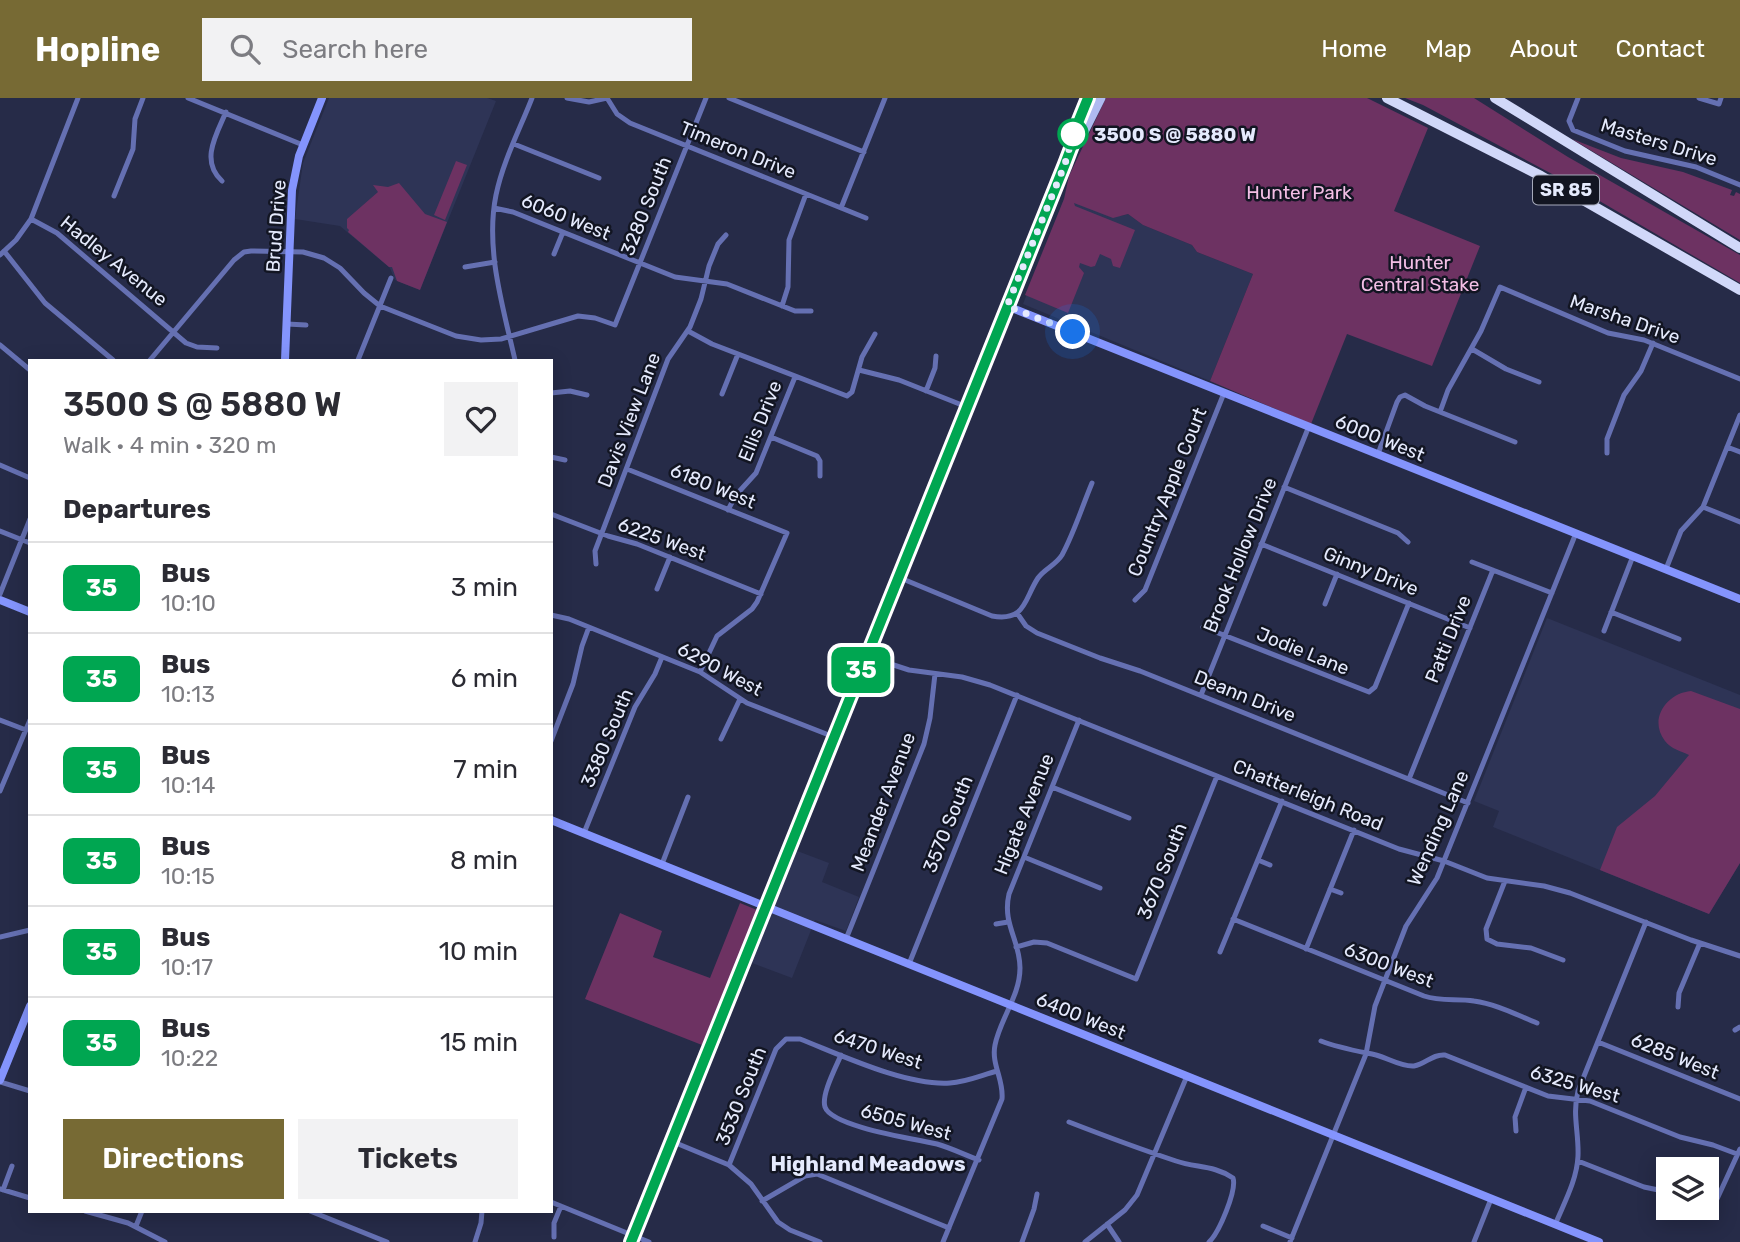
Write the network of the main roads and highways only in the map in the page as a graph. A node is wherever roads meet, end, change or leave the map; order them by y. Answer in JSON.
{"nodes":[{"id":1,"x":1088,"y":98,"type":"edge"},
{"id":2,"x":1101,"y":98,"type":"edge"},
{"id":3,"x":1387,"y":98,"type":"edge"},
{"id":4,"x":1495,"y":98,"type":"edge"},
{"id":5,"x":1073,"y":143,"type":"junction"},
{"id":6,"x":1740,"y":248,"type":"edge"},
{"id":7,"x":1740,"y":290,"type":"edge"},
{"id":8,"x":632,"y":1239,"type":"edge"}],
"edges":[{"from":1,"to":5,"type":"main road"},
{"from":2,"to":5,"type":"main road"},
{"from":3,"to":7,"type":"highway","number":"SR 85"},
{"from":4,"to":6,"type":"highway","number":"SR 85"},
{"from":5,"to":8,"type":"main road"}]}
